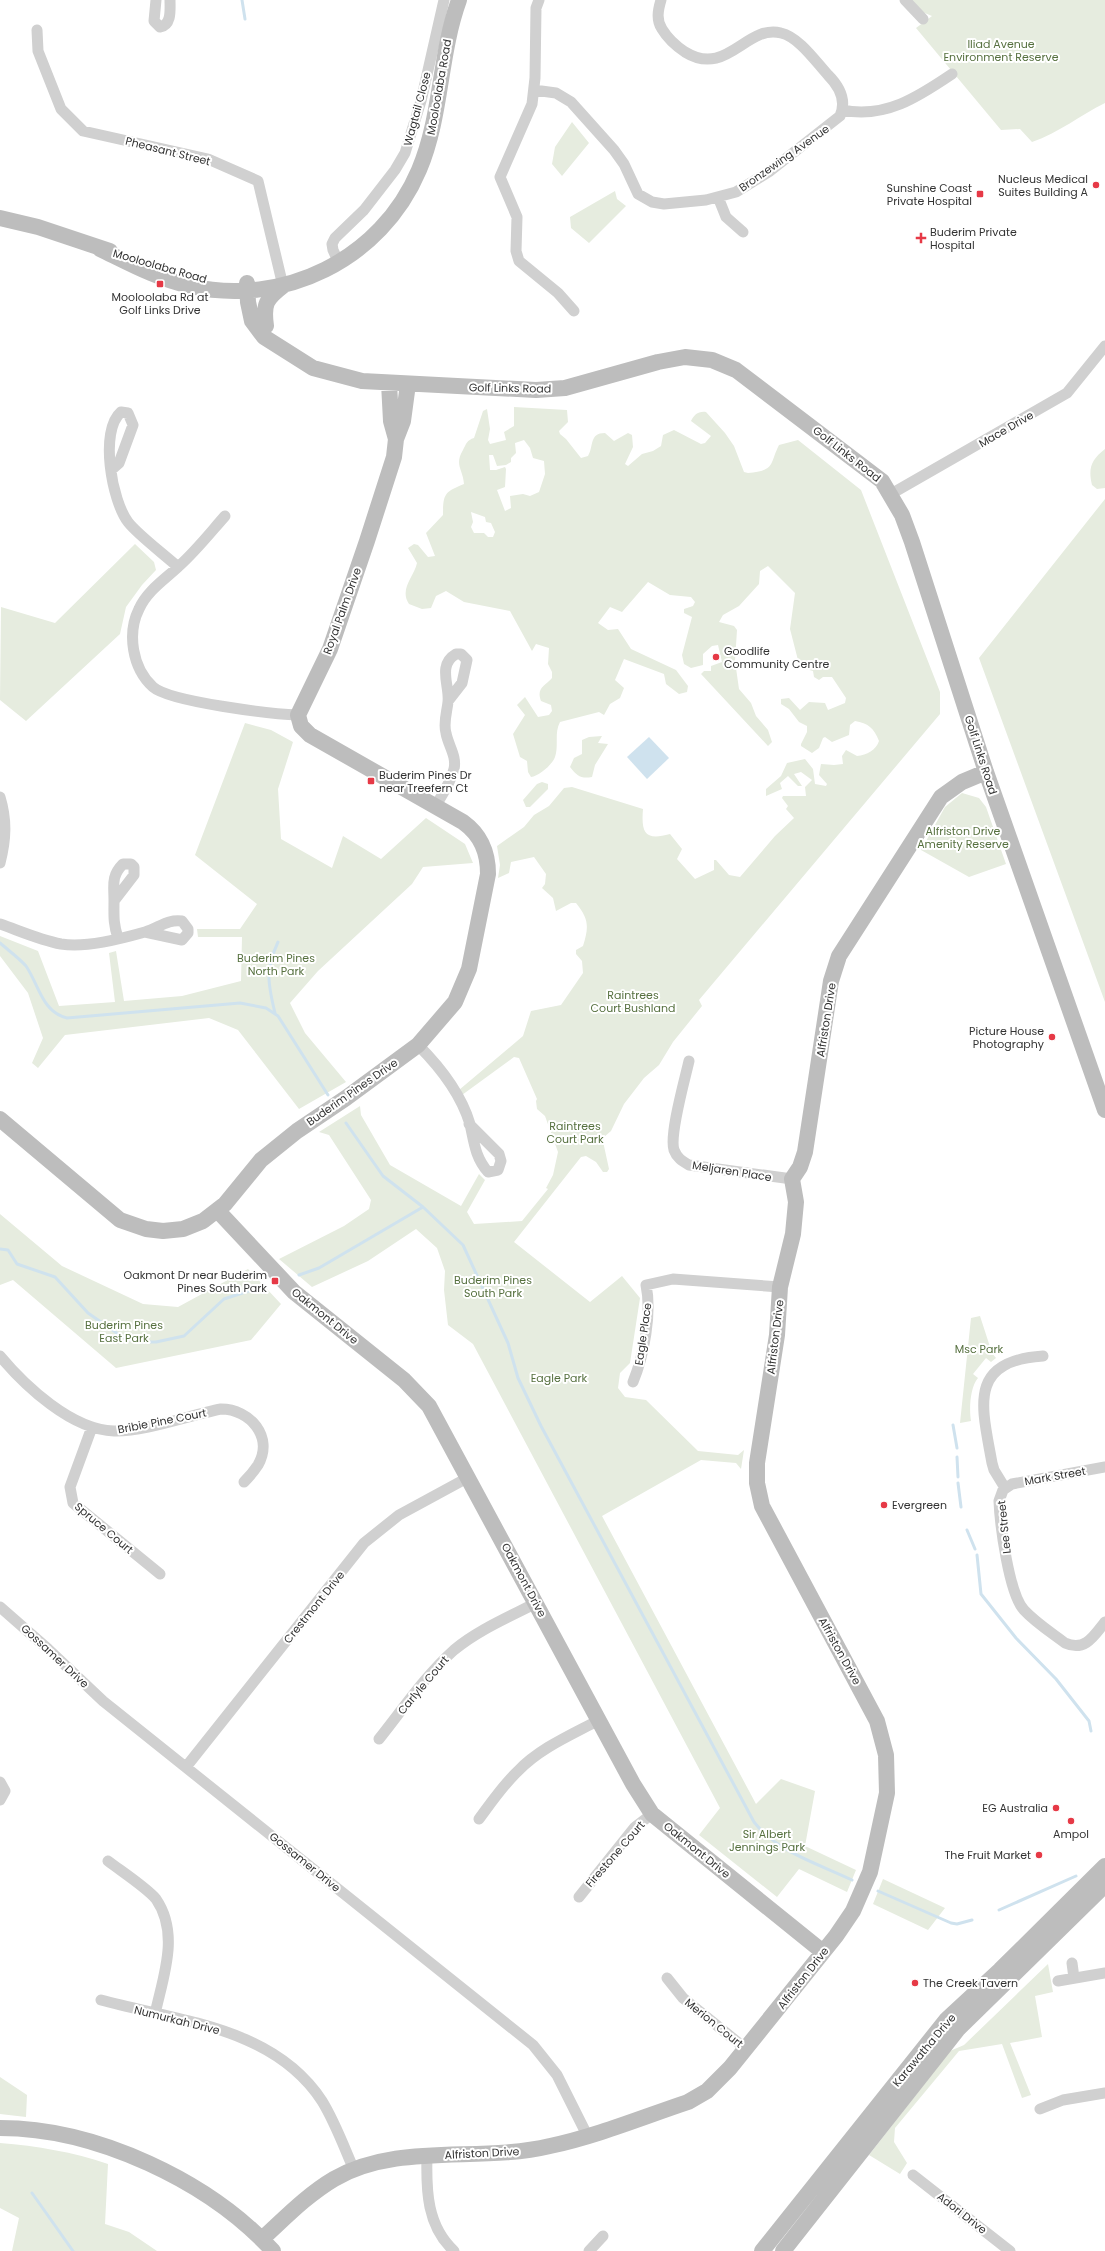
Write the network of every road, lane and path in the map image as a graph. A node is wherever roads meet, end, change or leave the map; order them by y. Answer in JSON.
{"nodes":[{"id":1,"x":156,"y":0,"type":"edge"},
{"id":2,"x":170,"y":0,"type":"edge"},
{"id":3,"x":444,"y":0,"type":"edge"},
{"id":4,"x":459,"y":0,"type":"edge"},
{"id":5,"x":538,"y":0,"type":"edge"},
{"id":6,"x":661,"y":0,"type":"edge"},
{"id":7,"x":905,"y":0,"type":"edge"},
{"id":8,"x":922,"y":19,"type":"dead end"},
{"id":9,"x":37,"y":30,"type":"dead end"},
{"id":10,"x":952,"y":74,"type":"dead end"},
{"id":11,"x":534,"y":90,"type":"junction"},
{"id":12,"x":842,"y":110,"type":"junction"},
{"id":13,"x":718,"y":197,"type":"junction"},
{"id":14,"x":0,"y":218,"type":"edge"},
{"id":15,"x":743,"y":232,"type":"dead end"},
{"id":16,"x":100,"y":249,"type":"junction"},
{"id":17,"x":337,"y":260,"type":"junction"},
{"id":18,"x":281,"y":282,"type":"junction"},
{"id":19,"x":251,"y":287,"type":"junction"},
{"id":20,"x":209,"y":289,"type":"junction"},
{"id":21,"x":574,"y":311,"type":"dead end"},
{"id":22,"x":259,"y":323,"type":"junction"},
{"id":23,"x":1105,"y":346,"type":"edge"},
{"id":24,"x":389,"y":383,"type":"junction"},
{"id":25,"x":408,"y":384,"type":"junction"},
{"id":26,"x":396,"y":439,"type":"junction"},
{"id":27,"x":112,"y":470,"type":"dead end"},
{"id":28,"x":891,"y":494,"type":"junction"},
{"id":29,"x":225,"y":516,"type":"dead end"},
{"id":30,"x":178,"y":567,"type":"junction"},
{"id":31,"x":448,"y":701,"type":"dead end"},
{"id":32,"x":298,"y":715,"type":"junction"},
{"id":33,"x":986,"y":772,"type":"junction"},
{"id":34,"x":0,"y":797,"type":"edge"},
{"id":35,"x":435,"y":808,"type":"junction"},
{"id":36,"x":0,"y":863,"type":"edge"},
{"id":37,"x":114,"y":901,"type":"dead end"},
{"id":38,"x":0,"y":924,"type":"edge"},
{"id":39,"x":145,"y":932,"type":"dead end"},
{"id":40,"x":118,"y":938,"type":"junction"},
{"id":41,"x":418,"y":1045,"type":"junction"},
{"id":42,"x":689,"y":1061,"type":"dead end"},
{"id":43,"x":1105,"y":1110,"type":"edge"},
{"id":44,"x":0,"y":1119,"type":"edge"},
{"id":45,"x":469,"y":1124,"type":"dead end"},
{"id":46,"x":792,"y":1179,"type":"junction"},
{"id":47,"x":218,"y":1211,"type":"junction"},
{"id":48,"x":780,"y":1288,"type":"junction"},
{"id":49,"x":0,"y":1356,"type":"edge"},
{"id":50,"x":1043,"y":1356,"type":"dead end"},
{"id":51,"x":633,"y":1382,"type":"dead end"},
{"id":52,"x":92,"y":1427,"type":"junction"},
{"id":53,"x":1105,"y":1467,"type":"edge"},
{"id":54,"x":469,"y":1477,"type":"junction"},
{"id":55,"x":244,"y":1482,"type":"dead end"},
{"id":56,"x":1005,"y":1488,"type":"junction"},
{"id":57,"x":160,"y":1574,"type":"dead end"},
{"id":58,"x":536,"y":1603,"type":"junction"},
{"id":59,"x":0,"y":1607,"type":"edge"},
{"id":60,"x":1105,"y":1622,"type":"edge"},
{"id":61,"x":599,"y":1720,"type":"junction"},
{"id":62,"x":379,"y":1739,"type":"dead end"},
{"id":63,"x":186,"y":1767,"type":"junction"},
{"id":64,"x":0,"y":1782,"type":"edge"},
{"id":65,"x":0,"y":1800,"type":"edge"},
{"id":66,"x":652,"y":1814,"type":"junction"},
{"id":67,"x":479,"y":1819,"type":"dead end"},
{"id":68,"x":108,"y":1861,"type":"dead end"},
{"id":69,"x":1105,"y":1866,"type":"edge"},
{"id":70,"x":1099,"y":1881,"type":"edge"},
{"id":71,"x":578,"y":1897,"type":"dead end"},
{"id":72,"x":823,"y":1952,"type":"junction"},
{"id":73,"x":1072,"y":1963,"type":"dead end"},
{"id":74,"x":1105,"y":1973,"type":"edge"},
{"id":75,"x":667,"y":1978,"type":"dead end"},
{"id":76,"x":1074,"y":1978,"type":"junction"},
{"id":77,"x":1058,"y":1981,"type":"dead end"},
{"id":78,"x":101,"y":2000,"type":"dead end"},
{"id":79,"x":155,"y":2014,"type":"junction"},
{"id":80,"x":746,"y":2049,"type":"junction"},
{"id":81,"x":1105,"y":2093,"type":"edge"},
{"id":82,"x":1040,"y":2109,"type":"dead end"},
{"id":83,"x":0,"y":2128,"type":"edge"},
{"id":84,"x":587,"y":2135,"type":"junction"},
{"id":85,"x":427,"y":2156,"type":"junction"},
{"id":86,"x":354,"y":2170,"type":"junction"},
{"id":87,"x":913,"y":2175,"type":"dead end"},
{"id":88,"x":603,"y":2236,"type":"dead end"},
{"id":89,"x":262,"y":2239,"type":"junction"},
{"id":90,"x":273,"y":2251,"type":"edge"},
{"id":91,"x":454,"y":2251,"type":"edge"},
{"id":92,"x":589,"y":2251,"type":"edge"},
{"id":93,"x":762,"y":2251,"type":"edge"},
{"id":94,"x":783,"y":2251,"type":"edge"},
{"id":95,"x":1010,"y":2251,"type":"edge"}],
"edges":[{"from":1,"to":2,"type":"street"},
{"from":3,"to":17,"type":"street","name":"Wagtail Close"},
{"from":4,"to":17,"type":"street","name":"Mooloolaba Road"},
{"from":5,"to":11,"type":"street"},
{"from":6,"to":12,"type":"street"},
{"from":7,"to":8,"type":"street"},
{"from":9,"to":18,"type":"street","name":"Pheasant Street"},
{"from":10,"to":12,"type":"street"},
{"from":11,"to":13,"type":"street","name":"Bronzewing Avenue"},
{"from":11,"to":21,"type":"street"},
{"from":12,"to":13,"type":"street","name":"Bronzewing Avenue"},
{"from":13,"to":15,"type":"street"},
{"from":14,"to":16,"type":"street","name":"Mooloolaba Road"},
{"from":16,"to":19,"type":"street","name":"Mooloolaba Road"},
{"from":16,"to":20,"type":"street","name":"Mooloolaba Road"},
{"from":17,"to":18,"type":"street","name":"Mooloolaba Road"},
{"from":18,"to":19,"type":"street","name":"Mooloolaba Road"},
{"from":18,"to":22,"type":"street"},
{"from":19,"to":20,"type":"street","name":"Mooloolaba Road"},
{"from":19,"to":22,"type":"street","name":"Golf Links Road"},
{"from":20,"to":22,"type":"street"},
{"from":22,"to":24,"type":"street","name":"Golf Links Road"},
{"from":23,"to":28,"type":"street","name":"Mace Drive"},
{"from":24,"to":25,"type":"street","name":"Golf Links Road"},
{"from":24,"to":26,"type":"street","name":"Royal Palm Drive"},
{"from":25,"to":26,"type":"street","name":"Royal Palm Drive"},
{"from":25,"to":28,"type":"street","name":"Golf Links Road"},
{"from":26,"to":32,"type":"street","name":"Royal Palm Drive"},
{"from":27,"to":30,"type":"street"},
{"from":28,"to":33,"type":"street","name":"Golf Links Road"},
{"from":29,"to":30,"type":"street"},
{"from":30,"to":32,"type":"street"},
{"from":31,"to":35,"type":"street"},
{"from":32,"to":35,"type":"street","name":"Buderim Pines Drive"},
{"from":33,"to":43,"type":"street","name":"Golf Links Road"},
{"from":33,"to":46,"type":"street","name":"Alfriston Drive"},
{"from":34,"to":36,"type":"street"},
{"from":35,"to":41,"type":"street","name":"Buderim Pines Drive"},
{"from":37,"to":40,"type":"street"},
{"from":38,"to":40,"type":"street"},
{"from":39,"to":40,"type":"street"},
{"from":41,"to":45,"type":"street"},
{"from":41,"to":47,"type":"street","name":"Buderim Pines Drive"},
{"from":42,"to":46,"type":"street","name":"Meljaren Place"},
{"from":44,"to":47,"type":"street","name":"Buderim Pines Drive"},
{"from":46,"to":48,"type":"street","name":"Alfriston Drive"},
{"from":47,"to":54,"type":"street","name":"Oakmont Drive"},
{"from":48,"to":51,"type":"street","name":"Eagle Place"},
{"from":48,"to":72,"type":"street","name":"Alfriston Drive"},
{"from":49,"to":52,"type":"street","name":"Bribie Pine Court"},
{"from":50,"to":56,"type":"street","name":"Lee Street"},
{"from":52,"to":55,"type":"street","name":"Bribie Pine Court"},
{"from":52,"to":57,"type":"street","name":"Spruce Court"},
{"from":53,"to":56,"type":"street","name":"Mark Street"},
{"from":54,"to":58,"type":"street","name":"Oakmont Drive"},
{"from":54,"to":63,"type":"street","name":"Crestmont Drive"},
{"from":56,"to":60,"type":"street","name":"Lee Street"},
{"from":58,"to":61,"type":"street","name":"Oakmont Drive"},
{"from":58,"to":62,"type":"street","name":"Carlyle Court"},
{"from":59,"to":63,"type":"street","name":"Gossamer Drive"},
{"from":61,"to":66,"type":"street","name":"Oakmont Drive"},
{"from":61,"to":67,"type":"street"},
{"from":63,"to":84,"type":"street","name":"Gossamer Drive"},
{"from":64,"to":65,"type":"street"},
{"from":66,"to":71,"type":"street","name":"Firestone Court"},
{"from":66,"to":72,"type":"street","name":"Oakmont Drive"},
{"from":68,"to":79,"type":"street"},
{"from":69,"to":70,"type":"street","name":"Karawatha Drive"},
{"from":70,"to":93,"type":"street","name":"Karawatha Drive"},
{"from":70,"to":94,"type":"street","name":"Karawatha Drive"},
{"from":72,"to":80,"type":"street","name":"Alfriston Drive"},
{"from":73,"to":76,"type":"street"},
{"from":74,"to":76,"type":"street"},
{"from":75,"to":80,"type":"street","name":"Merion Court"},
{"from":76,"to":77,"type":"street"},
{"from":78,"to":79,"type":"street","name":"Numurkah Drive"},
{"from":79,"to":86,"type":"street","name":"Numurkah Drive"},
{"from":80,"to":84,"type":"street","name":"Alfriston Drive"},
{"from":81,"to":82,"type":"street"},
{"from":83,"to":89,"type":"street"},
{"from":84,"to":85,"type":"street","name":"Alfriston Drive"},
{"from":85,"to":86,"type":"street","name":"Alfriston Drive"},
{"from":85,"to":91,"type":"street"},
{"from":86,"to":89,"type":"street","name":"Alfriston Drive"},
{"from":87,"to":95,"type":"street","name":"Adori Drive"},
{"from":88,"to":92,"type":"street"},
{"from":89,"to":90,"type":"street"}]}
